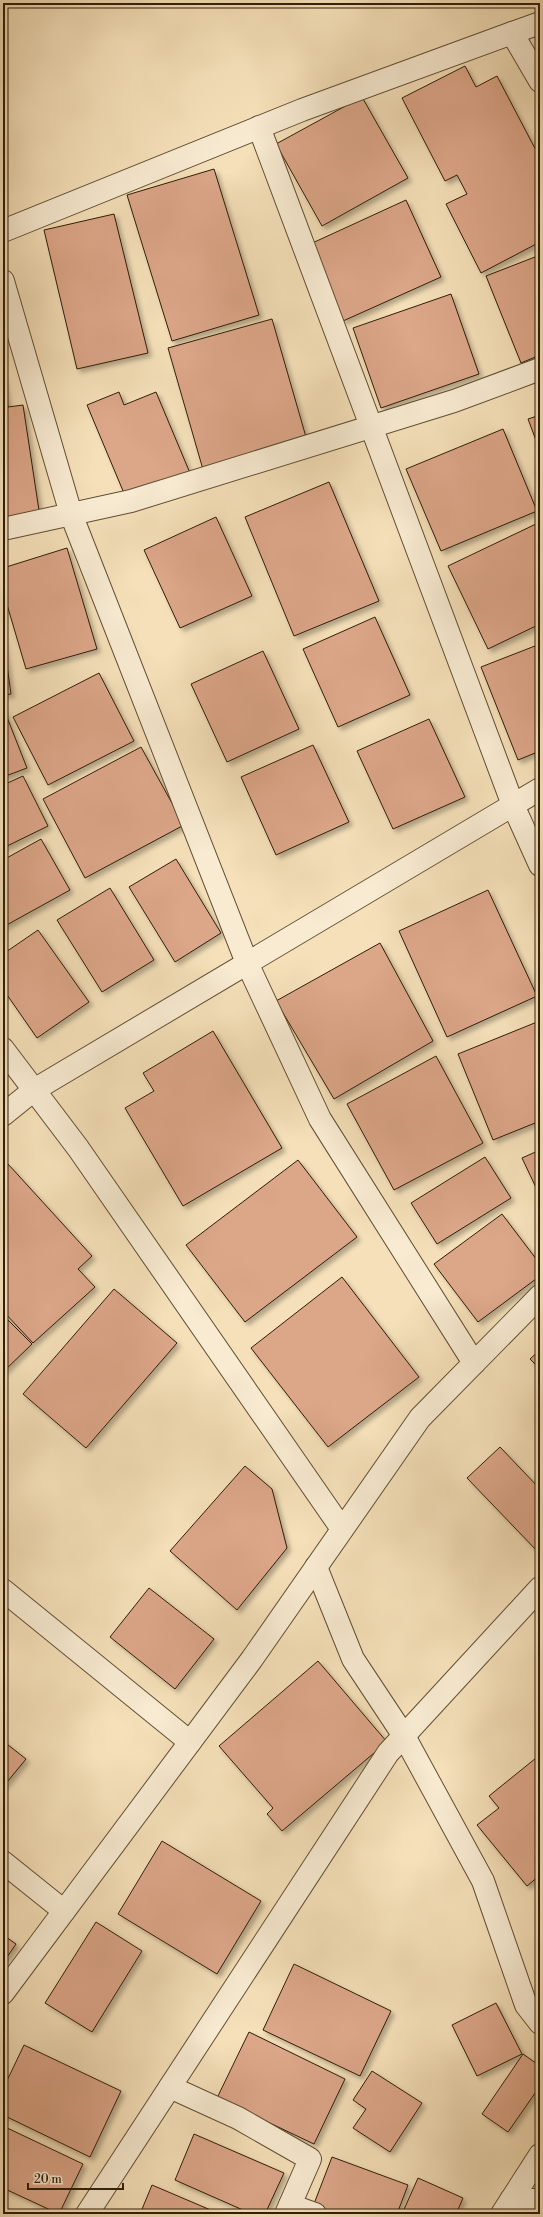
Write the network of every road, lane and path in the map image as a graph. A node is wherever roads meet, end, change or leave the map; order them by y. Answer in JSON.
{"nodes":[{"id":1,"x":540,"y":23,"type":"edge"},
{"id":2,"x":512,"y":33,"type":"junction"},
{"id":3,"x":540,"y":81,"type":"edge"},
{"id":4,"x":259,"y":127,"type":"junction"},
{"id":5,"x":3,"y":231,"type":"edge"},
{"id":6,"x":3,"y":281,"type":"edge"},
{"id":7,"x":540,"y":369,"type":"edge"},
{"id":8,"x":371,"y":426,"type":"junction"},
{"id":9,"x":71,"y":514,"type":"junction"},
{"id":10,"x":3,"y":529,"type":"edge"},
{"id":11,"x":540,"y":789,"type":"edge"},
{"id":12,"x":513,"y":805,"type":"junction"},
{"id":13,"x":540,"y":865,"type":"edge"},
{"id":14,"x":247,"y":963,"type":"junction"},
{"id":15,"x":3,"y":1049,"type":"edge"},
{"id":16,"x":34,"y":1090,"type":"junction"},
{"id":17,"x":3,"y":1115,"type":"edge"},
{"id":18,"x":540,"y":1296,"type":"edge"},
{"id":19,"x":474,"y":1363,"type":"junction"},
{"id":20,"x":342,"y":1529,"type":"junction"},
{"id":21,"x":316,"y":1567,"type":"junction"},
{"id":22,"x":540,"y":1588,"type":"edge"},
{"id":23,"x":3,"y":1590,"type":"edge"},
{"id":24,"x":404,"y":1736,"type":"junction"},
{"id":25,"x":190,"y":1742,"type":"junction"},
{"id":26,"x":3,"y":1862,"type":"edge"},
{"id":27,"x":64,"y":1911,"type":"junction"},
{"id":28,"x":3,"y":1993,"type":"edge"},
{"id":29,"x":540,"y":2023,"type":"edge"},
{"id":30,"x":170,"y":2087,"type":"junction"},
{"id":31,"x":540,"y":2155,"type":"edge"},
{"id":32,"x":540,"y":2200,"type":"edge"},
{"id":33,"x":506,"y":2207,"type":"edge"},
{"id":34,"x":288,"y":2209,"type":"edge"},
{"id":35,"x":87,"y":2214,"type":"edge"},
{"id":36,"x":315,"y":2214,"type":"edge"}],
"edges":[{"from":1,"to":2,"type":"street"},
{"from":2,"to":3,"type":"street"},
{"from":2,"to":4,"type":"street"},
{"from":4,"to":5,"type":"street"},
{"from":4,"to":8,"type":"street"},
{"from":6,"to":9,"type":"street"},
{"from":7,"to":8,"type":"street"},
{"from":8,"to":9,"type":"street"},
{"from":8,"to":12,"type":"street"},
{"from":9,"to":10,"type":"street"},
{"from":9,"to":14,"type":"street"},
{"from":11,"to":12,"type":"street"},
{"from":12,"to":13,"type":"street"},
{"from":12,"to":14,"type":"street"},
{"from":14,"to":16,"type":"street"},
{"from":14,"to":19,"type":"street"},
{"from":15,"to":16,"type":"street"},
{"from":16,"to":17,"type":"street"},
{"from":16,"to":20,"type":"street"},
{"from":18,"to":19,"type":"street"},
{"from":19,"to":20,"type":"street"},
{"from":20,"to":21,"type":"street"},
{"from":21,"to":24,"type":"street"},
{"from":21,"to":25,"type":"street"},
{"from":22,"to":24,"type":"street"},
{"from":23,"to":25,"type":"street"},
{"from":24,"to":29,"type":"street"},
{"from":24,"to":30,"type":"street"},
{"from":25,"to":27,"type":"street"},
{"from":26,"to":27,"type":"street"},
{"from":27,"to":28,"type":"street"},
{"from":30,"to":34,"type":"street"},
{"from":30,"to":35,"type":"street"},
{"from":31,"to":33,"type":"street"},
{"from":32,"to":33,"type":"street"},
{"from":34,"to":36,"type":"street"}]}
